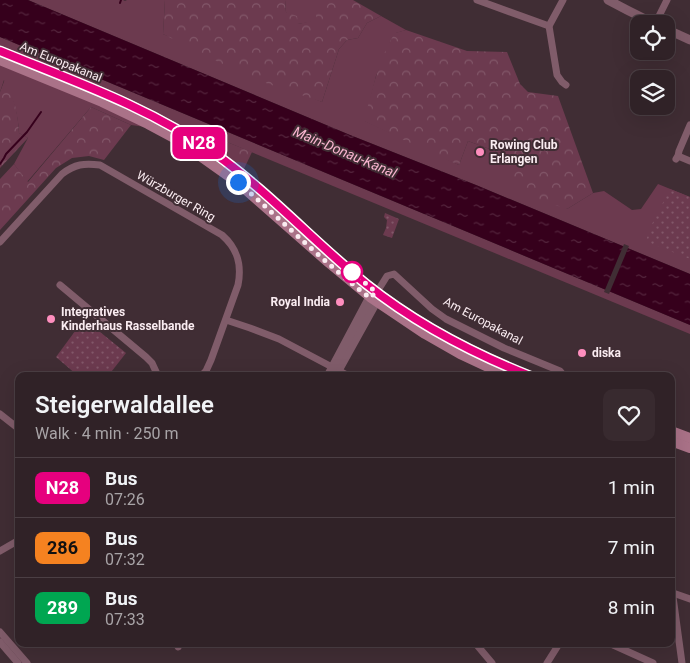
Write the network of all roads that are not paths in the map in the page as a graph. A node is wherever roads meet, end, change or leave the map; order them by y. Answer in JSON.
{"nodes":[{"id":1,"x":477,"y":0,"type":"edge"},
{"id":2,"x":563,"y":0,"type":"edge"},
{"id":3,"x":608,"y":0,"type":"edge"},
{"id":4,"x":667,"y":0,"type":"edge"},
{"id":5,"x":637,"y":15,"type":"edge"},
{"id":6,"x":660,"y":15,"type":"edge"},
{"id":7,"x":549,"y":26,"type":"junction"},
{"id":8,"x":675,"y":33,"type":"edge"},
{"id":9,"x":690,"y":40,"type":"edge"},
{"id":10,"x":0,"y":51,"type":"edge"},
{"id":11,"x":0,"y":60,"type":"edge"},
{"id":12,"x":566,"y":85,"type":"dead end"},
{"id":13,"x":690,"y":125,"type":"edge"},
{"id":14,"x":690,"y":161,"type":"edge"},
{"id":15,"x":0,"y":242,"type":"edge"},
{"id":16,"x":60,"y":285,"type":"dead end"},
{"id":17,"x":374,"y":297,"type":"junction"},
{"id":18,"x":226,"y":320,"type":"junction"},
{"id":19,"x":335,"y":371,"type":"edge"},
{"id":20,"x":156,"y":372,"type":"edge"},
{"id":21,"x":205,"y":372,"type":"edge"},
{"id":22,"x":498,"y":372,"type":"edge"},
{"id":23,"x":520,"y":372,"type":"edge"},
{"id":24,"x":560,"y":372,"type":"edge"},
{"id":25,"x":0,"y":414,"type":"edge"},
{"id":26,"x":15,"y":428,"type":"edge"},
{"id":27,"x":675,"y":432,"type":"edge"},
{"id":28,"x":690,"y":438,"type":"edge"},
{"id":29,"x":675,"y":442,"type":"edge"},
{"id":30,"x":690,"y":448,"type":"edge"},
{"id":31,"x":15,"y":542,"type":"edge"},
{"id":32,"x":0,"y":551,"type":"edge"},
{"id":33,"x":675,"y":594,"type":"edge"},
{"id":34,"x":690,"y":599,"type":"edge"},
{"id":35,"x":675,"y":609,"type":"edge"},
{"id":36,"x":0,"y":632,"type":"edge"},
{"id":37,"x":0,"y":642,"type":"edge"},
{"id":38,"x":479,"y":647,"type":"edge"},
{"id":39,"x":557,"y":647,"type":"edge"},
{"id":40,"x":618,"y":647,"type":"edge"},
{"id":41,"x":18,"y":663,"type":"edge"},
{"id":42,"x":27,"y":663,"type":"edge"},
{"id":43,"x":492,"y":663,"type":"edge"},
{"id":44,"x":547,"y":663,"type":"edge"},
{"id":45,"x":653,"y":663,"type":"edge"},
{"id":46,"x":682,"y":663,"type":"edge"}],
"edges":[{"from":1,"to":7,"type":"street"},
{"from":2,"to":7,"type":"street"},
{"from":3,"to":5,"type":"street"},
{"from":4,"to":6,"type":"street"},
{"from":7,"to":12,"type":"street"},
{"from":8,"to":9,"type":"street"},
{"from":10,"to":17,"type":"main road","name":"Am Europakanal"},
{"from":11,"to":17,"type":"main road","name":"Am Europakanal"},
{"from":13,"to":14,"type":"street"},
{"from":15,"to":18,"type":"street","name":"Würzburger Ring"},
{"from":16,"to":20,"type":"street"},
{"from":17,"to":19,"type":"street"},
{"from":17,"to":22,"type":"main road","name":"Am Europakanal"},
{"from":17,"to":23,"type":"main road","name":"Am Europakanal"},
{"from":17,"to":24,"type":"street","name":"Am Europakanal"},
{"from":18,"to":19,"type":"street"},
{"from":18,"to":21,"type":"street","name":"Würzburger Ring"},
{"from":25,"to":26,"type":"street"},
{"from":27,"to":28,"type":"main road"},
{"from":29,"to":30,"type":"main road"},
{"from":31,"to":32,"type":"street"},
{"from":33,"to":34,"type":"street"},
{"from":35,"to":46,"type":"street"},
{"from":36,"to":42,"type":"street"},
{"from":37,"to":41,"type":"street"},
{"from":38,"to":43,"type":"street"},
{"from":39,"to":44,"type":"street"},
{"from":40,"to":45,"type":"street"}]}
